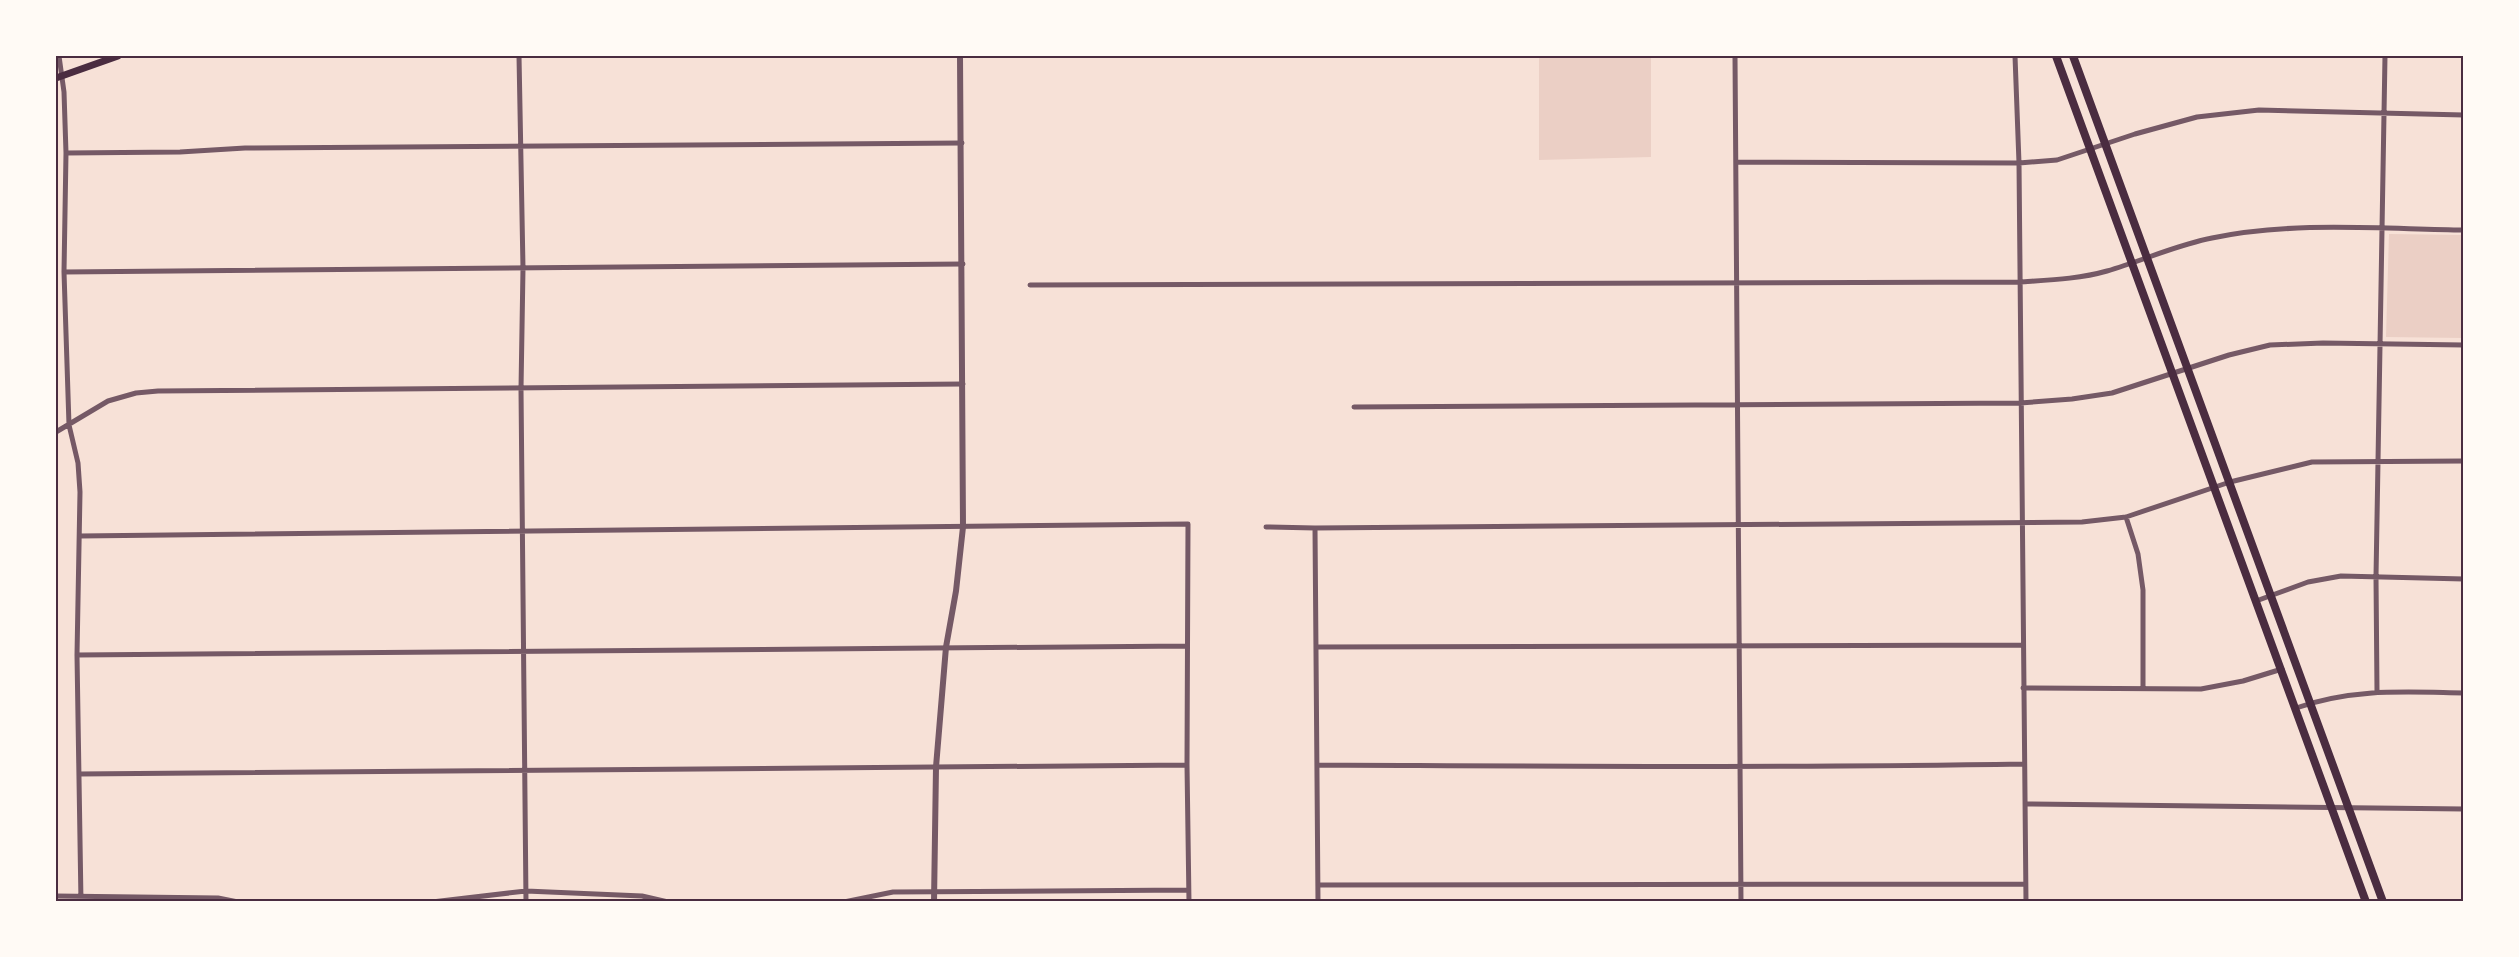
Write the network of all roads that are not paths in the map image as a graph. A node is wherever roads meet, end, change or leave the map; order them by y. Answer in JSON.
{"nodes":[{"id":1,"x":59,"y":56,"type":"edge"},
{"id":2,"x":118,"y":56,"type":"edge"},
{"id":3,"x":519,"y":56,"type":"edge"},
{"id":4,"x":960,"y":56,"type":"edge"},
{"id":5,"x":1735,"y":56,"type":"edge"},
{"id":6,"x":2015,"y":56,"type":"edge"},
{"id":7,"x":2056,"y":56,"type":"edge"},
{"id":8,"x":2073,"y":56,"type":"edge"},
{"id":9,"x":2385,"y":56,"type":"edge"},
{"id":10,"x":59,"y":77,"type":"edge"},
{"id":11,"x":2384,"y":114,"type":"junction"},
{"id":12,"x":2463,"y":115,"type":"edge"},
{"id":13,"x":962,"y":143,"type":"junction"},
{"id":14,"x":2106,"y":144,"type":"junction"},
{"id":15,"x":520,"y":146,"type":"junction"},
{"id":16,"x":2092,"y":150,"type":"junction"},
{"id":17,"x":66,"y":153,"type":"junction"},
{"id":18,"x":1736,"y":162,"type":"junction"},
{"id":19,"x":2019,"y":163,"type":"junction"},
{"id":20,"x":2381,"y":229,"type":"junction"},
{"id":21,"x":2463,"y":230,"type":"edge"},
{"id":22,"x":2148,"y":258,"type":"junction"},
{"id":23,"x":2132,"y":263,"type":"junction"},
{"id":24,"x":963,"y":264,"type":"junction"},
{"id":25,"x":523,"y":268,"type":"junction"},
{"id":26,"x":64,"y":272,"type":"junction"},
{"id":27,"x":2020,"y":282,"type":"junction"},
{"id":28,"x":1030,"y":285,"type":"dead end"},
{"id":29,"x":1737,"y":285,"type":"junction"},
{"id":30,"x":2380,"y":345,"type":"junction"},
{"id":31,"x":2463,"y":345,"type":"edge"},
{"id":32,"x":2188,"y":368,"type":"junction"},
{"id":33,"x":2173,"y":374,"type":"junction"},
{"id":34,"x":963,"y":384,"type":"junction"},
{"id":35,"x":521,"y":389,"type":"junction"},
{"id":36,"x":2020,"y":403,"type":"junction"},
{"id":37,"x":1738,"y":404,"type":"junction"},
{"id":38,"x":1354,"y":407,"type":"dead end"},
{"id":39,"x":69,"y":425,"type":"junction"},
{"id":40,"x":56,"y":432,"type":"edge"},
{"id":41,"x":2378,"y":460,"type":"junction"},
{"id":42,"x":2463,"y":461,"type":"edge"},
{"id":43,"x":2230,"y":482,"type":"junction"},
{"id":44,"x":2214,"y":487,"type":"junction"},
{"id":45,"x":2126,"y":517,"type":"junction"},
{"id":46,"x":1737,"y":524,"type":"junction"},
{"id":47,"x":2021,"y":524,"type":"junction"},
{"id":48,"x":963,"y":527,"type":"junction"},
{"id":49,"x":1266,"y":527,"type":"dead end"},
{"id":50,"x":1315,"y":528,"type":"junction"},
{"id":51,"x":522,"y":531,"type":"junction"},
{"id":52,"x":80,"y":536,"type":"junction"},
{"id":53,"x":2376,"y":577,"type":"junction"},
{"id":54,"x":2463,"y":579,"type":"edge"},
{"id":55,"x":2271,"y":596,"type":"junction"},
{"id":56,"x":2256,"y":601,"type":"junction"},
{"id":57,"x":1739,"y":645,"type":"junction"},
{"id":58,"x":2023,"y":645,"type":"junction"},
{"id":59,"x":1187,"y":646,"type":"junction"},
{"id":60,"x":946,"y":647,"type":"junction"},
{"id":61,"x":1318,"y":647,"type":"junction"},
{"id":62,"x":524,"y":650,"type":"junction"},
{"id":63,"x":77,"y":654,"type":"junction"},
{"id":64,"x":2296,"y":664,"type":"junction"},
{"id":65,"x":2282,"y":669,"type":"junction"},
{"id":66,"x":2023,"y":688,"type":"junction"},
{"id":67,"x":2143,"y":688,"type":"junction"},
{"id":68,"x":2377,"y":692,"type":"junction"},
{"id":69,"x":2463,"y":693,"type":"edge"},
{"id":70,"x":2311,"y":703,"type":"junction"},
{"id":71,"x":2296,"y":708,"type":"junction"},
{"id":72,"x":2024,"y":764,"type":"junction"},
{"id":73,"x":1187,"y":765,"type":"junction"},
{"id":74,"x":1317,"y":765,"type":"junction"},
{"id":75,"x":1739,"y":765,"type":"junction"},
{"id":76,"x":936,"y":767,"type":"junction"},
{"id":77,"x":525,"y":770,"type":"junction"},
{"id":78,"x":80,"y":774,"type":"junction"},
{"id":79,"x":2026,"y":804,"type":"junction"},
{"id":80,"x":2332,"y":807,"type":"junction"},
{"id":81,"x":2349,"y":807,"type":"junction"},
{"id":82,"x":2463,"y":809,"type":"edge"},
{"id":83,"x":1740,"y":884,"type":"junction"},
{"id":84,"x":2025,"y":884,"type":"junction"},
{"id":85,"x":1318,"y":885,"type":"junction"},
{"id":86,"x":1189,"y":890,"type":"junction"},
{"id":87,"x":526,"y":891,"type":"junction"},
{"id":88,"x":934,"y":891,"type":"junction"},
{"id":89,"x":56,"y":896,"type":"edge"},
{"id":90,"x":81,"y":899,"type":"edge"},
{"id":91,"x":238,"y":902,"type":"edge"},
{"id":92,"x":432,"y":902,"type":"edge"},
{"id":93,"x":526,"y":902,"type":"edge"},
{"id":94,"x":668,"y":902,"type":"edge"},
{"id":95,"x":844,"y":902,"type":"edge"},
{"id":96,"x":934,"y":902,"type":"edge"},
{"id":97,"x":1189,"y":902,"type":"edge"},
{"id":98,"x":1318,"y":902,"type":"edge"},
{"id":99,"x":1741,"y":902,"type":"edge"},
{"id":100,"x":2026,"y":902,"type":"edge"},
{"id":101,"x":2366,"y":902,"type":"edge"},
{"id":102,"x":2383,"y":902,"type":"edge"}],
"edges":[{"from":1,"to":10,"type":"street"},
{"from":2,"to":10,"type":"main road"},
{"from":3,"to":15,"type":"street"},
{"from":4,"to":13,"type":"street"},
{"from":5,"to":18,"type":"street"},
{"from":6,"to":19,"type":"street"},
{"from":7,"to":16,"type":"main road"},
{"from":8,"to":14,"type":"main road"},
{"from":9,"to":11,"type":"street"},
{"from":10,"to":17,"type":"street"},
{"from":11,"to":12,"type":"street"},
{"from":11,"to":14,"type":"street"},
{"from":11,"to":20,"type":"street"},
{"from":13,"to":15,"type":"street"},
{"from":13,"to":24,"type":"street"},
{"from":14,"to":16,"type":"street"},
{"from":14,"to":22,"type":"main road"},
{"from":15,"to":17,"type":"street"},
{"from":15,"to":25,"type":"street"},
{"from":16,"to":19,"type":"street"},
{"from":16,"to":23,"type":"main road"},
{"from":17,"to":26,"type":"street"},
{"from":18,"to":19,"type":"street"},
{"from":18,"to":29,"type":"street"},
{"from":19,"to":27,"type":"street"},
{"from":20,"to":21,"type":"street"},
{"from":20,"to":22,"type":"street"},
{"from":20,"to":30,"type":"street"},
{"from":22,"to":23,"type":"street"},
{"from":22,"to":32,"type":"main road"},
{"from":23,"to":27,"type":"street"},
{"from":23,"to":33,"type":"main road"},
{"from":24,"to":25,"type":"street"},
{"from":24,"to":34,"type":"street"},
{"from":25,"to":26,"type":"street"},
{"from":25,"to":35,"type":"street"},
{"from":26,"to":39,"type":"street"},
{"from":27,"to":29,"type":"street"},
{"from":27,"to":36,"type":"street"},
{"from":28,"to":29,"type":"street"},
{"from":29,"to":37,"type":"street"},
{"from":30,"to":31,"type":"street"},
{"from":30,"to":32,"type":"street"},
{"from":30,"to":41,"type":"street"},
{"from":32,"to":33,"type":"street"},
{"from":32,"to":43,"type":"main road"},
{"from":33,"to":36,"type":"street"},
{"from":33,"to":44,"type":"main road"},
{"from":34,"to":35,"type":"street"},
{"from":34,"to":48,"type":"street"},
{"from":35,"to":39,"type":"street"},
{"from":35,"to":51,"type":"street"},
{"from":36,"to":37,"type":"street"},
{"from":36,"to":47,"type":"street"},
{"from":37,"to":38,"type":"street"},
{"from":37,"to":46,"type":"street"},
{"from":39,"to":40,"type":"street"},
{"from":39,"to":52,"type":"street"},
{"from":41,"to":42,"type":"street"},
{"from":41,"to":43,"type":"street"},
{"from":41,"to":53,"type":"street"},
{"from":43,"to":44,"type":"street"},
{"from":43,"to":55,"type":"main road"},
{"from":44,"to":45,"type":"street"},
{"from":44,"to":56,"type":"main road"},
{"from":45,"to":47,"type":"street"},
{"from":45,"to":67,"type":"street"},
{"from":46,"to":47,"type":"street"},
{"from":46,"to":50,"type":"street"},
{"from":46,"to":57,"type":"street"},
{"from":47,"to":58,"type":"street"},
{"from":48,"to":51,"type":"street"},
{"from":48,"to":59,"type":"street"},
{"from":48,"to":60,"type":"street"},
{"from":49,"to":50,"type":"street"},
{"from":50,"to":61,"type":"street"},
{"from":51,"to":52,"type":"street"},
{"from":51,"to":62,"type":"street"},
{"from":52,"to":63,"type":"street"},
{"from":53,"to":54,"type":"street"},
{"from":53,"to":55,"type":"street"},
{"from":53,"to":68,"type":"street"},
{"from":55,"to":56,"type":"street"},
{"from":55,"to":64,"type":"main road"},
{"from":56,"to":65,"type":"main road"},
{"from":57,"to":58,"type":"street"},
{"from":57,"to":61,"type":"street"},
{"from":57,"to":75,"type":"street"},
{"from":58,"to":66,"type":"street"},
{"from":59,"to":60,"type":"street"},
{"from":59,"to":73,"type":"street"},
{"from":60,"to":62,"type":"street"},
{"from":60,"to":76,"type":"street"},
{"from":61,"to":74,"type":"street"},
{"from":62,"to":63,"type":"street"},
{"from":62,"to":77,"type":"street"},
{"from":63,"to":78,"type":"street"},
{"from":64,"to":65,"type":"main road"},
{"from":64,"to":70,"type":"main road"},
{"from":65,"to":67,"type":"street"},
{"from":65,"to":71,"type":"main road"},
{"from":66,"to":67,"type":"street"},
{"from":66,"to":72,"type":"street"},
{"from":68,"to":69,"type":"street"},
{"from":68,"to":70,"type":"street"},
{"from":70,"to":71,"type":"street"},
{"from":70,"to":81,"type":"main road"},
{"from":71,"to":80,"type":"main road"},
{"from":72,"to":75,"type":"street"},
{"from":72,"to":79,"type":"street"},
{"from":73,"to":76,"type":"street"},
{"from":73,"to":86,"type":"street"},
{"from":74,"to":75,"type":"street"},
{"from":74,"to":85,"type":"street"},
{"from":75,"to":83,"type":"street"},
{"from":76,"to":77,"type":"street"},
{"from":76,"to":88,"type":"street"},
{"from":77,"to":78,"type":"street"},
{"from":77,"to":87,"type":"street"},
{"from":78,"to":90,"type":"street"},
{"from":79,"to":80,"type":"street"},
{"from":79,"to":84,"type":"street"},
{"from":80,"to":81,"type":"street"},
{"from":80,"to":101,"type":"main road"},
{"from":81,"to":82,"type":"street"},
{"from":81,"to":102,"type":"main road"},
{"from":83,"to":84,"type":"street"},
{"from":83,"to":85,"type":"street"},
{"from":83,"to":99,"type":"street"},
{"from":84,"to":100,"type":"street"},
{"from":85,"to":98,"type":"street"},
{"from":86,"to":88,"type":"street"},
{"from":86,"to":97,"type":"street"},
{"from":87,"to":92,"type":"street"},
{"from":87,"to":93,"type":"street"},
{"from":87,"to":94,"type":"street"},
{"from":88,"to":95,"type":"street"},
{"from":88,"to":96,"type":"street"},
{"from":89,"to":90,"type":"street"},
{"from":90,"to":91,"type":"street"}]}
